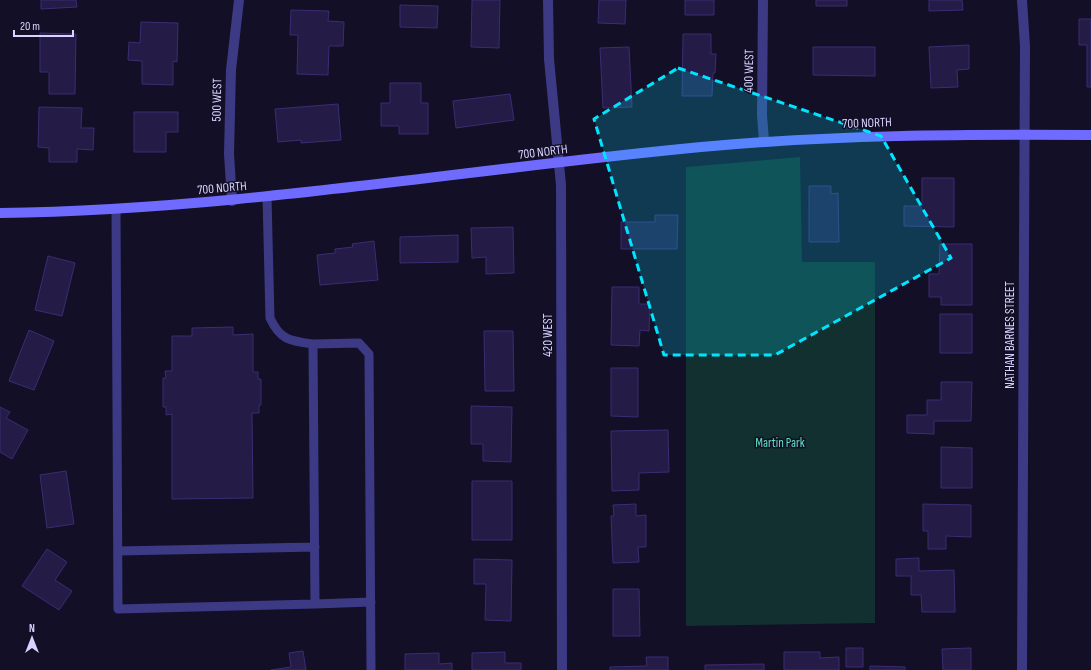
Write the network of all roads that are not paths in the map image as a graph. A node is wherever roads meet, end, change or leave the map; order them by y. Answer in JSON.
{"nodes":[{"id":1,"x":239,"y":0,"type":"edge"},
{"id":2,"x":548,"y":0,"type":"edge"},
{"id":3,"x":763,"y":0,"type":"edge"},
{"id":4,"x":1022,"y":0,"type":"edge"},
{"id":5,"x":1024,"y":134,"type":"junction"},
{"id":6,"x":1091,"y":135,"type":"edge"},
{"id":7,"x":764,"y":142,"type":"junction"},
{"id":8,"x":560,"y":163,"type":"junction"},
{"id":9,"x":266,"y":197,"type":"junction"},
{"id":10,"x":232,"y":200,"type":"junction"},
{"id":11,"x":116,"y":209,"type":"junction"},
{"id":12,"x":0,"y":213,"type":"edge"},
{"id":13,"x":313,"y":344,"type":"junction"},
{"id":14,"x":315,"y":547,"type":"junction"},
{"id":15,"x":118,"y":551,"type":"junction"},
{"id":16,"x":371,"y":602,"type":"junction"},
{"id":17,"x":315,"y":604,"type":"junction"},
{"id":18,"x":371,"y":670,"type":"edge"},
{"id":19,"x":562,"y":670,"type":"edge"},
{"id":20,"x":1022,"y":670,"type":"edge"}],
"edges":[{"from":1,"to":10,"type":"street","name":"500 WEST"},
{"from":2,"to":8,"type":"street","name":"420 WEST"},
{"from":3,"to":7,"type":"street","name":"400 WEST"},
{"from":4,"to":5,"type":"street","name":"NATHAN BARNES STREET"},
{"from":5,"to":6,"type":"street","name":"700 NORTH"},
{"from":5,"to":7,"type":"street","name":"700 NORTH"},
{"from":5,"to":20,"type":"street","name":"NATHAN BARNES STREET"},
{"from":7,"to":8,"type":"street","name":"700 NORTH"},
{"from":8,"to":9,"type":"street","name":"700 NORTH"},
{"from":8,"to":19,"type":"street","name":"420 WEST"},
{"from":9,"to":10,"type":"street","name":"700 NORTH"},
{"from":9,"to":13,"type":"lane"},
{"from":10,"to":11,"type":"street","name":"700 NORTH"},
{"from":11,"to":12,"type":"street","name":"700 NORTH"},
{"from":11,"to":15,"type":"lane"},
{"from":13,"to":14,"type":"lane"},
{"from":13,"to":16,"type":"lane"},
{"from":14,"to":15,"type":"lane"},
{"from":14,"to":17,"type":"lane"},
{"from":15,"to":17,"type":"lane"},
{"from":16,"to":17,"type":"lane"},
{"from":16,"to":18,"type":"lane"}]}
